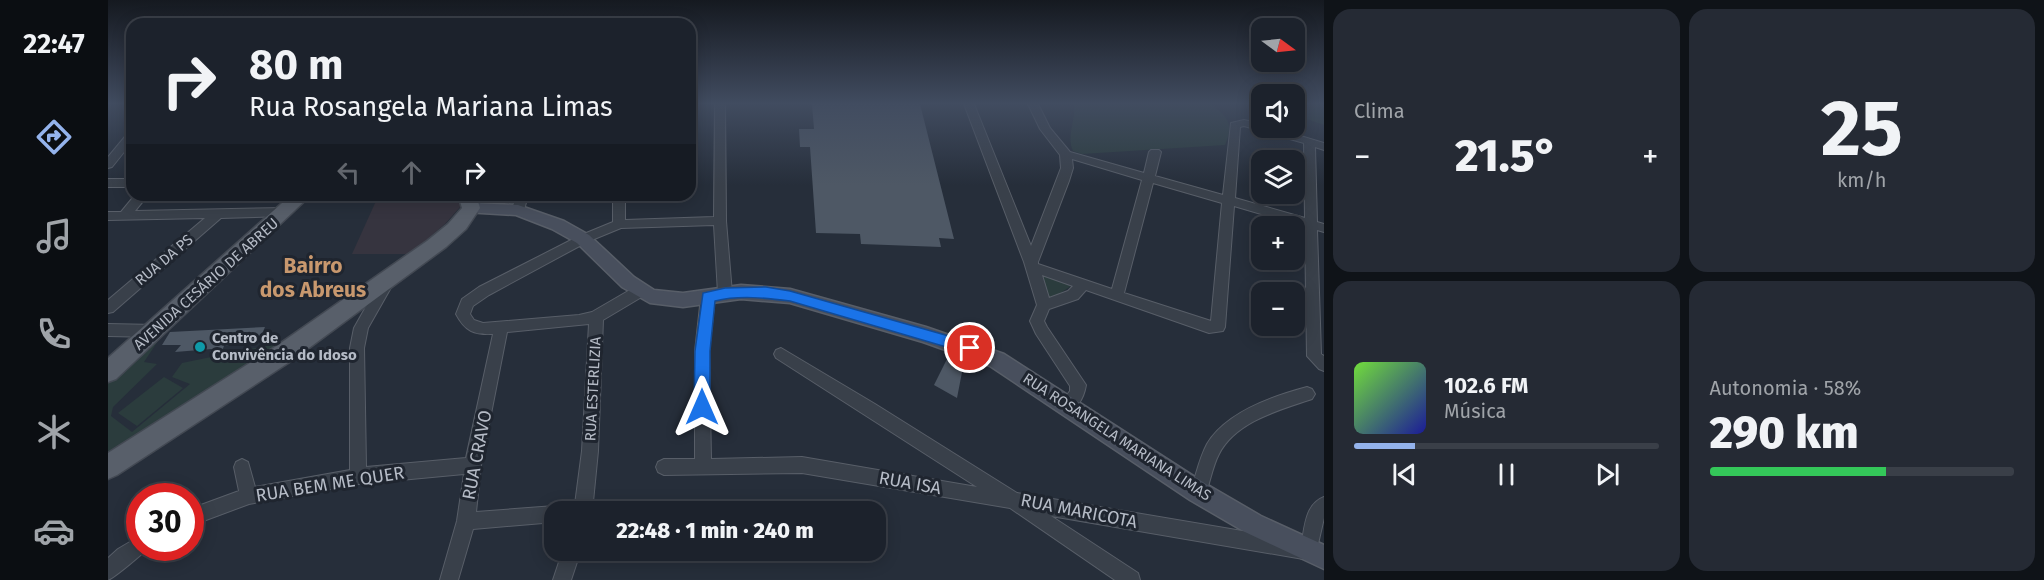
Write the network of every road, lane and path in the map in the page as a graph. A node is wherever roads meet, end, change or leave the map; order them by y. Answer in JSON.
{"nodes":[{"id":1,"x":720,"y":131,"type":"edge"},
{"id":2,"x":979,"y":131,"type":"edge"},
{"id":3,"x":1047,"y":131,"type":"edge"},
{"id":4,"x":1235,"y":131,"type":"edge"},
{"id":5,"x":1298,"y":138,"type":"edge"},
{"id":6,"x":126,"y":142,"type":"edge"},
{"id":7,"x":1309,"y":143,"type":"junction"},
{"id":8,"x":1324,"y":147,"type":"edge"},
{"id":9,"x":1155,"y":152,"type":"dead end"},
{"id":10,"x":1066,"y":154,"type":"junction"},
{"id":11,"x":108,"y":164,"type":"edge"},
{"id":12,"x":1149,"y":178,"type":"junction"},
{"id":13,"x":108,"y":183,"type":"edge"},
{"id":14,"x":126,"y":183,"type":"edge"},
{"id":15,"x":137,"y":201,"type":"edge"},
{"id":16,"x":296,"y":201,"type":"edge"},
{"id":17,"x":469,"y":201,"type":"edge"},
{"id":18,"x":619,"y":201,"type":"edge"},
{"id":19,"x":1230,"y":201,"type":"junction"},
{"id":20,"x":520,"y":203,"type":"edge"},
{"id":21,"x":285,"y":212,"type":"junction"},
{"id":22,"x":219,"y":213,"type":"junction"},
{"id":23,"x":108,"y":216,"type":"edge"},
{"id":24,"x":124,"y":216,"type":"junction"},
{"id":25,"x":720,"y":221,"type":"junction"},
{"id":26,"x":619,"y":224,"type":"junction"},
{"id":27,"x":1310,"y":224,"type":"junction"},
{"id":28,"x":1324,"y":228,"type":"edge"},
{"id":29,"x":583,"y":239,"type":"junction"},
{"id":30,"x":1031,"y":264,"type":"junction"},
{"id":31,"x":390,"y":277,"type":"junction"},
{"id":32,"x":1084,"y":284,"type":"junction"},
{"id":33,"x":640,"y":291,"type":"junction"},
{"id":34,"x":716,"y":295,"type":"junction"},
{"id":35,"x":1117,"y":296,"type":"junction"},
{"id":36,"x":1044,"y":305,"type":"junction"},
{"id":37,"x":108,"y":308,"type":"edge"},
{"id":38,"x":596,"y":317,"type":"junction"},
{"id":39,"x":501,"y":329,"type":"junction"},
{"id":40,"x":108,"y":330,"type":"edge"},
{"id":41,"x":155,"y":331,"type":"junction"},
{"id":42,"x":781,"y":354,"type":"dead end"},
{"id":43,"x":1324,"y":365,"type":"edge"},
{"id":44,"x":108,"y":372,"type":"edge"},
{"id":45,"x":1307,"y":394,"type":"dead end"},
{"id":46,"x":1066,"y":405,"type":"junction"},
{"id":47,"x":473,"y":465,"type":"junction"},
{"id":48,"x":703,"y":466,"type":"junction"},
{"id":49,"x":108,"y":467,"type":"edge"},
{"id":50,"x":242,"y":467,"type":"dead end"},
{"id":51,"x":664,"y":467,"type":"dead end"},
{"id":52,"x":358,"y":476,"type":"junction"},
{"id":53,"x":1198,"y":492,"type":"junction"},
{"id":54,"x":249,"y":496,"type":"junction"},
{"id":55,"x":1015,"y":500,"type":"junction"},
{"id":56,"x":584,"y":501,"type":"edge"},
{"id":57,"x":1324,"y":506,"type":"edge"},
{"id":58,"x":204,"y":513,"type":"edge"},
{"id":59,"x":544,"y":515,"type":"edge"},
{"id":60,"x":466,"y":521,"type":"junction"},
{"id":61,"x":126,"y":554,"type":"edge"},
{"id":62,"x":1316,"y":554,"type":"edge"},
{"id":63,"x":568,"y":561,"type":"edge"},
{"id":64,"x":108,"y":571,"type":"edge"},
{"id":65,"x":449,"y":580,"type":"edge"},
{"id":66,"x":562,"y":580,"type":"edge"},
{"id":67,"x":1131,"y":580,"type":"edge"}],
"edges":[{"from":1,"to":25,"type":"street"},
{"from":2,"to":30,"type":"street"},
{"from":3,"to":10,"type":"street"},
{"from":4,"to":19,"type":"street"},
{"from":5,"to":7,"type":"street"},
{"from":6,"to":11,"type":"street"},
{"from":7,"to":8,"type":"street"},
{"from":7,"to":27,"type":"street"},
{"from":9,"to":12,"type":"street"},
{"from":10,"to":12,"type":"street"},
{"from":10,"to":30,"type":"street"},
{"from":12,"to":19,"type":"street"},
{"from":12,"to":35,"type":"street"},
{"from":13,"to":14,"type":"street"},
{"from":15,"to":24,"type":"street"},
{"from":16,"to":21,"type":"main road","name":"AVENIDA CESÁRIO DE ABREU"},
{"from":17,"to":20,"type":"street","name":"RUA ROSANGELA MARIANA LIMAS"},
{"from":17,"to":31,"type":"main road"},
{"from":18,"to":26,"type":"street"},
{"from":19,"to":27,"type":"street"},
{"from":19,"to":35,"type":"street"},
{"from":20,"to":29,"type":"street","name":"RUA ROSANGELA MARIANA LIMAS"},
{"from":21,"to":22,"type":"street"},
{"from":21,"to":41,"type":"main road","name":"AVENIDA CESÁRIO DE ABREU"},
{"from":22,"to":24,"type":"street"},
{"from":22,"to":37,"type":"street","name":"RUA DA PS"},
{"from":23,"to":24,"type":"street"},
{"from":25,"to":26,"type":"street"},
{"from":25,"to":34,"type":"street"},
{"from":26,"to":29,"type":"street"},
{"from":27,"to":28,"type":"street"},
{"from":27,"to":43,"type":"street"},
{"from":29,"to":33,"type":"street","name":"RUA ROSANGELA MARIANA LIMAS"},
{"from":29,"to":39,"type":"street"},
{"from":30,"to":32,"type":"street"},
{"from":30,"to":36,"type":"street"},
{"from":31,"to":49,"type":"main road"},
{"from":31,"to":52,"type":"street"},
{"from":32,"to":35,"type":"street"},
{"from":32,"to":36,"type":"street"},
{"from":33,"to":34,"type":"street","name":"RUA ROSANGELA MARIANA LIMAS"},
{"from":33,"to":38,"type":"street","name":"RUA ESTERLIZIA"},
{"from":34,"to":46,"type":"street","name":"RUA ROSANGELA MARIANA LIMAS"},
{"from":34,"to":48,"type":"street"},
{"from":36,"to":46,"type":"street"},
{"from":38,"to":39,"type":"street"},
{"from":38,"to":56,"type":"street","name":"RUA ESTERLIZIA"},
{"from":39,"to":47,"type":"street","name":"RUA CRAVO"},
{"from":40,"to":41,"type":"street"},
{"from":41,"to":44,"type":"main road","name":"AVENIDA CESÁRIO DE ABREU"},
{"from":42,"to":55,"type":"street","name":"RUA MARICOTA"},
{"from":45,"to":53,"type":"street"},
{"from":46,"to":53,"type":"street","name":"RUA ROSANGELA MARIANA LIMAS"},
{"from":47,"to":52,"type":"street","name":"RUA BEM ME QUER"},
{"from":47,"to":60,"type":"street","name":"RUA CRAVO"},
{"from":48,"to":51,"type":"street","name":"RUA ISA"},
{"from":48,"to":55,"type":"street","name":"RUA ISA"},
{"from":50,"to":54,"type":"street"},
{"from":52,"to":54,"type":"street","name":"RUA BEM ME QUER"},
{"from":53,"to":62,"type":"street","name":"RUA ROSANGELA MARIANA LIMAS"},
{"from":54,"to":58,"type":"street","name":"RUA BEM ME QUER"},
{"from":55,"to":62,"type":"street","name":"RUA MARICOTA"},
{"from":55,"to":67,"type":"street","name":"RUA ISA"},
{"from":57,"to":62,"type":"street"},
{"from":59,"to":60,"type":"street"},
{"from":60,"to":65,"type":"street","name":"RUA CRAVO"},
{"from":61,"to":64,"type":"street"},
{"from":63,"to":66,"type":"street"}]}
